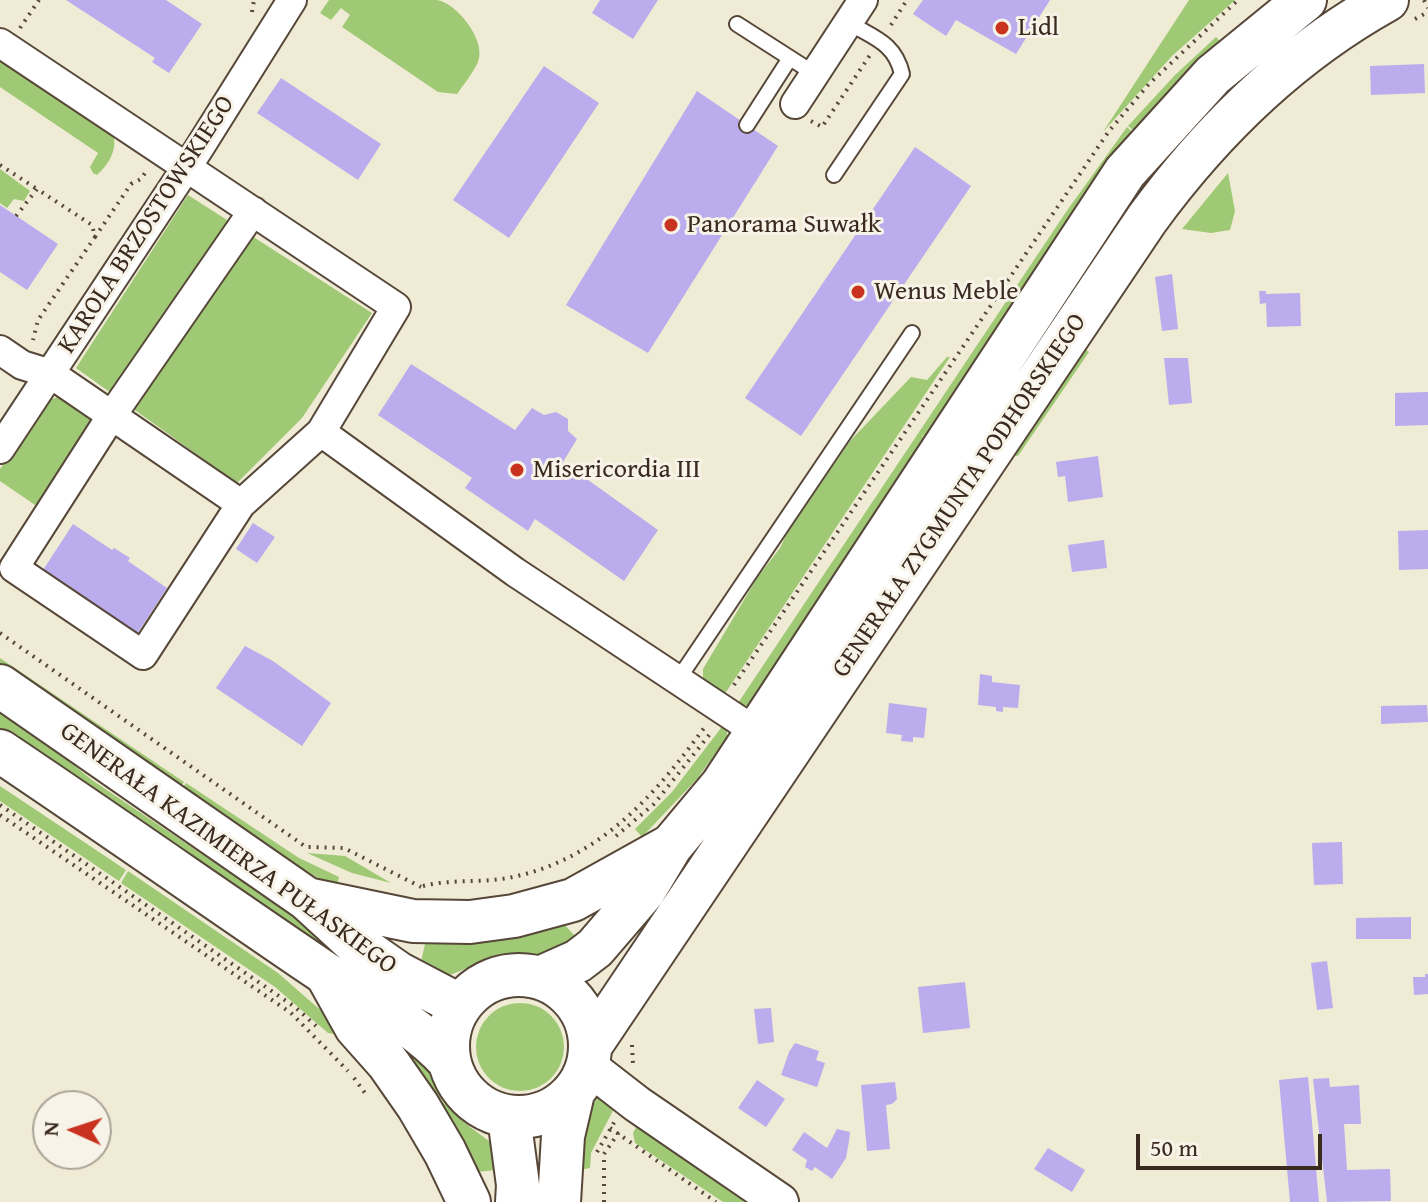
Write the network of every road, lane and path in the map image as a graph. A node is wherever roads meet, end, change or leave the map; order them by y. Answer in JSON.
{"nodes":[{"id":1,"x":39,"y":0,"type":"edge"},
{"id":2,"x":254,"y":0,"type":"edge"},
{"id":3,"x":292,"y":0,"type":"edge"},
{"id":4,"x":1238,"y":0,"type":"edge"},
{"id":5,"x":1305,"y":0,"type":"edge"},
{"id":6,"x":1424,"y":0,"type":"edge"},
{"id":7,"x":856,"y":7,"type":"edge"},
{"id":8,"x":1241,"y":8,"type":"dead end"},
{"id":9,"x":1385,"y":8,"type":"edge"},
{"id":10,"x":1428,"y":10,"type":"edge"},
{"id":11,"x":250,"y":23,"type":"dead end"},
{"id":12,"x":737,"y":24,"type":"dead end"},
{"id":13,"x":9,"y":36,"type":"edge"},
{"id":14,"x":790,"y":58,"type":"junction"},
{"id":15,"x":815,"y":74,"type":"junction"},
{"id":16,"x":1155,"y":88,"type":"dead end"},
{"id":17,"x":1145,"y":100,"type":"dead end"},
{"id":18,"x":795,"y":104,"type":"dead end"},
{"id":19,"x":747,"y":125,"type":"dead end"},
{"id":20,"x":0,"y":165,"type":"edge"},
{"id":21,"x":186,"y":166,"type":"junction"},
{"id":22,"x":834,"y":175,"type":"dead end"},
{"id":23,"x":37,"y":189,"type":"junction"},
{"id":24,"x":253,"y":211,"type":"junction"},
{"id":25,"x":16,"y":216,"type":"dead end"},
{"id":26,"x":912,"y":333,"type":"dead end"},
{"id":27,"x":11,"y":358,"type":"edge"},
{"id":28,"x":51,"y":374,"type":"junction"},
{"id":29,"x":938,"y":396,"type":"dead end"},
{"id":30,"x":112,"y":415,"type":"junction"},
{"id":31,"x":321,"y":432,"type":"junction"},
{"id":32,"x":0,"y":449,"type":"edge"},
{"id":33,"x":241,"y":504,"type":"junction"},
{"id":34,"x":0,"y":633,"type":"edge"},
{"id":35,"x":677,"y":681,"type":"junction"},
{"id":36,"x":0,"y":686,"type":"edge"},
{"id":37,"x":735,"y":717,"type":"junction"},
{"id":38,"x":0,"y":751,"type":"edge"},
{"id":39,"x":0,"y":805,"type":"edge"},
{"id":40,"x":0,"y":815,"type":"edge"},
{"id":41,"x":607,"y":843,"type":"dead end"},
{"id":42,"x":671,"y":846,"type":"junction"},
{"id":43,"x":597,"y":849,"type":"dead end"},
{"id":44,"x":575,"y":862,"type":"dead end"},
{"id":45,"x":551,"y":873,"type":"dead end"},
{"id":46,"x":499,"y":886,"type":"dead end"},
{"id":47,"x":405,"y":887,"type":"dead end"},
{"id":48,"x":421,"y":887,"type":"junction"},
{"id":49,"x":431,"y":893,"type":"dead end"},
{"id":50,"x":307,"y":899,"type":"junction"},
{"id":51,"x":327,"y":974,"type":"junction"},
{"id":52,"x":542,"y":977,"type":"junction"},
{"id":53,"x":459,"y":1005,"type":"junction"},
{"id":54,"x":323,"y":1033,"type":"dead end"},
{"id":55,"x":640,"y":1033,"type":"dead end"},
{"id":56,"x":449,"y":1061,"type":"junction"},
{"id":57,"x":584,"y":1068,"type":"junction"},
{"id":58,"x":369,"y":1098,"type":"dead end"},
{"id":59,"x":628,"y":1108,"type":"junction"},
{"id":60,"x":509,"y":1117,"type":"junction"},
{"id":61,"x":596,"y":1162,"type":"dead end"},
{"id":62,"x":469,"y":1202,"type":"edge"},
{"id":63,"x":517,"y":1202,"type":"edge"},
{"id":64,"x":559,"y":1202,"type":"edge"},
{"id":65,"x":604,"y":1202,"type":"edge"},
{"id":66,"x":716,"y":1202,"type":"edge"},
{"id":67,"x":780,"y":1202,"type":"edge"}],
"edges":[{"from":1,"to":13,"type":"path"},
{"from":2,"to":11,"type":"path"},
{"from":3,"to":21,"type":"street","name":"KAROLA BRZOSTOWSKIEGO"},
{"from":4,"to":37,"type":"path"},
{"from":5,"to":37,"type":"main road","name":"GENERAŁA ZYGMUNTA PODHORSKIEGO"},
{"from":6,"to":10,"type":"path"},
{"from":7,"to":15,"type":"street"},
{"from":7,"to":22,"type":"lane"},
{"from":8,"to":16,"type":"path"},
{"from":9,"to":10,"type":"path"},
{"from":9,"to":57,"type":"main road","name":"GENERAŁA ZYGMUNTA PODHORSKIEGO"},
{"from":12,"to":14,"type":"lane"},
{"from":13,"to":21,"type":"street"},
{"from":14,"to":15,"type":"lane"},
{"from":14,"to":19,"type":"lane"},
{"from":15,"to":18,"type":"street"},
{"from":17,"to":29,"type":"path"},
{"from":20,"to":23,"type":"path"},
{"from":21,"to":24,"type":"street"},
{"from":21,"to":28,"type":"street","name":"KAROLA BRZOSTOWSKIEGO"},
{"from":23,"to":25,"type":"path"},
{"from":23,"to":27,"type":"path"},
{"from":24,"to":30,"type":"street"},
{"from":24,"to":31,"type":"street"},
{"from":26,"to":35,"type":"lane"},
{"from":27,"to":28,"type":"street"},
{"from":28,"to":30,"type":"street"},
{"from":28,"to":32,"type":"street","name":"KAROLA BRZOSTOWSKIEGO"},
{"from":30,"to":33,"type":"street"},
{"from":30,"to":33,"type":"street"},
{"from":31,"to":33,"type":"street"},
{"from":31,"to":35,"type":"street"},
{"from":34,"to":48,"type":"path"},
{"from":35,"to":37,"type":"street"},
{"from":36,"to":50,"type":"main road","name":"GENERAŁA KAZIMIERZA PUŁASKIEGO"},
{"from":37,"to":41,"type":"path"},
{"from":37,"to":42,"type":"main road","name":"GENERAŁA ZYGMUNTA PODHORSKIEGO"},
{"from":37,"to":48,"type":"path"},
{"from":38,"to":51,"type":"main road","name":"GENERAŁA KAZIMIERZA PUŁASKIEGO"},
{"from":39,"to":54,"type":"path"},
{"from":40,"to":58,"type":"path"},
{"from":42,"to":50,"type":"main road"},
{"from":42,"to":52,"type":"main road","name":"GENERAŁA ZYGMUNTA PODHORSKIEGO"},
{"from":43,"to":44,"type":"path"},
{"from":45,"to":46,"type":"path"},
{"from":47,"to":48,"type":"path"},
{"from":48,"to":49,"type":"path"},
{"from":50,"to":53,"type":"main road","name":"GENERAŁA KAZIMIERZA PUŁASKIEGO"},
{"from":51,"to":56,"type":"main road","name":"GENERAŁA KAZIMIERZA PUŁASKIEGO"},
{"from":51,"to":62,"type":"main road"},
{"from":52,"to":53,"type":"main road"},
{"from":52,"to":57,"type":"main road"},
{"from":53,"to":56,"type":"main road"},
{"from":55,"to":59,"type":"path"},
{"from":56,"to":60,"type":"main road"},
{"from":57,"to":59,"type":"street"},
{"from":57,"to":60,"type":"main road"},
{"from":57,"to":64,"type":"main road"},
{"from":59,"to":61,"type":"path"},
{"from":59,"to":65,"type":"path"},
{"from":59,"to":66,"type":"path"},
{"from":59,"to":67,"type":"street"},
{"from":60,"to":63,"type":"main road"}]}
